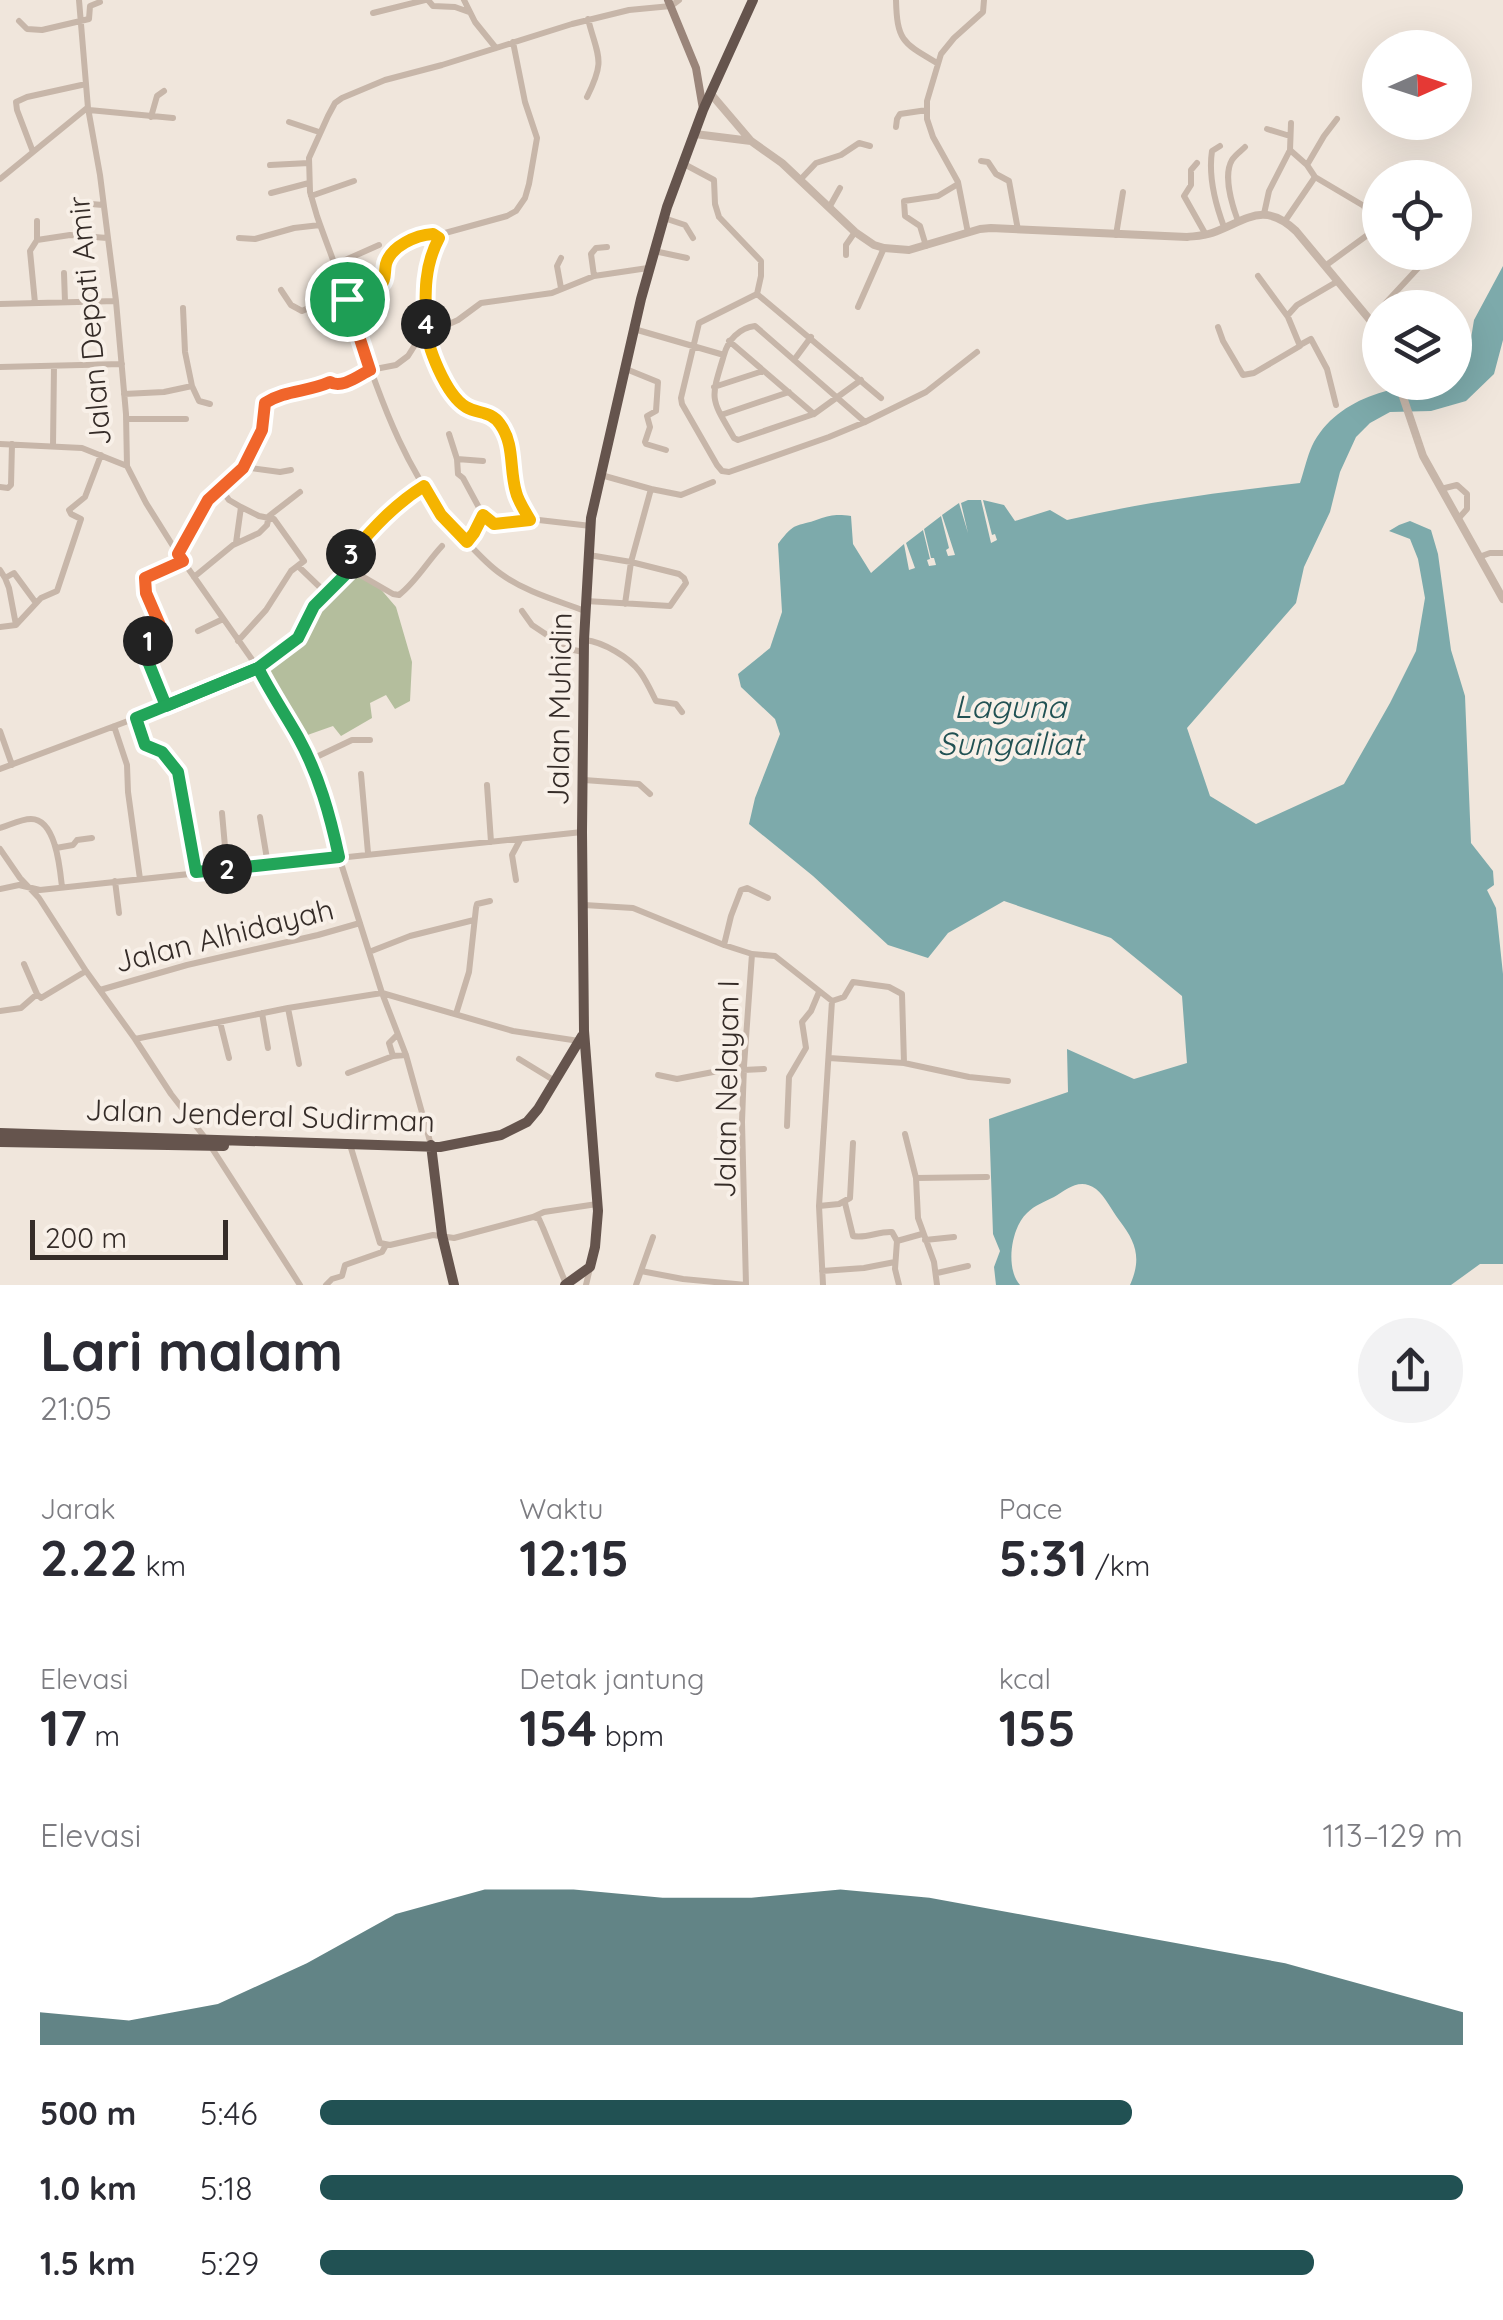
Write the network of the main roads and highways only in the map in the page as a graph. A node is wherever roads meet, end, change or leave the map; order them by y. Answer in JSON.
{"nodes":[{"id":1,"x":753,"y":0,"type":"edge"},
{"id":2,"x":673,"y":2,"type":"edge"},
{"id":3,"x":696,"y":68,"type":"junction"},
{"id":4,"x":718,"y":78,"type":"junction"},
{"id":5,"x":703,"y":110,"type":"junction"},
{"id":6,"x":582,"y":1036,"type":"junction"},
{"id":7,"x":564,"y":1066,"type":"junction"},
{"id":8,"x":586,"y":1069,"type":"junction"},
{"id":9,"x":0,"y":1133,"type":"edge"},
{"id":10,"x":0,"y":1142,"type":"edge"},
{"id":11,"x":209,"y":1143,"type":"junction"},
{"id":12,"x":435,"y":1148,"type":"junction"},
{"id":13,"x":454,"y":1285,"type":"edge"},
{"id":14,"x":566,"y":1285,"type":"edge"}],
"edges":[{"from":1,"to":4,"type":"highway"},
{"from":2,"to":3,"type":"main road"},
{"from":3,"to":4,"type":"main road"},
{"from":3,"to":5,"type":"main road"},
{"from":4,"to":5,"type":"highway"},
{"from":5,"to":6,"type":"highway","name":"Jalan Muhidin"},
{"from":6,"to":7,"type":"highway","name":"Jalan Jenderal Sudirman"},
{"from":6,"to":8,"type":"highway","name":"Jalan Muhidin"},
{"from":7,"to":8,"type":"highway"},
{"from":7,"to":12,"type":"highway","name":"Jalan Jenderal Sudirman"},
{"from":8,"to":14,"type":"highway","name":"Jalan Muhidin"},
{"from":9,"to":11,"type":"highway","name":"Jalan Jenderal Sudirman"},
{"from":10,"to":11,"type":"highway","name":"Jalan Jenderal Sudirman"},
{"from":11,"to":12,"type":"highway","name":"Jalan Jenderal Sudirman"},
{"from":11,"to":12,"type":"highway","name":"Jalan Jenderal Sudirman"},
{"from":12,"to":13,"type":"highway","name":"Jalan Depati Amir"}]}
